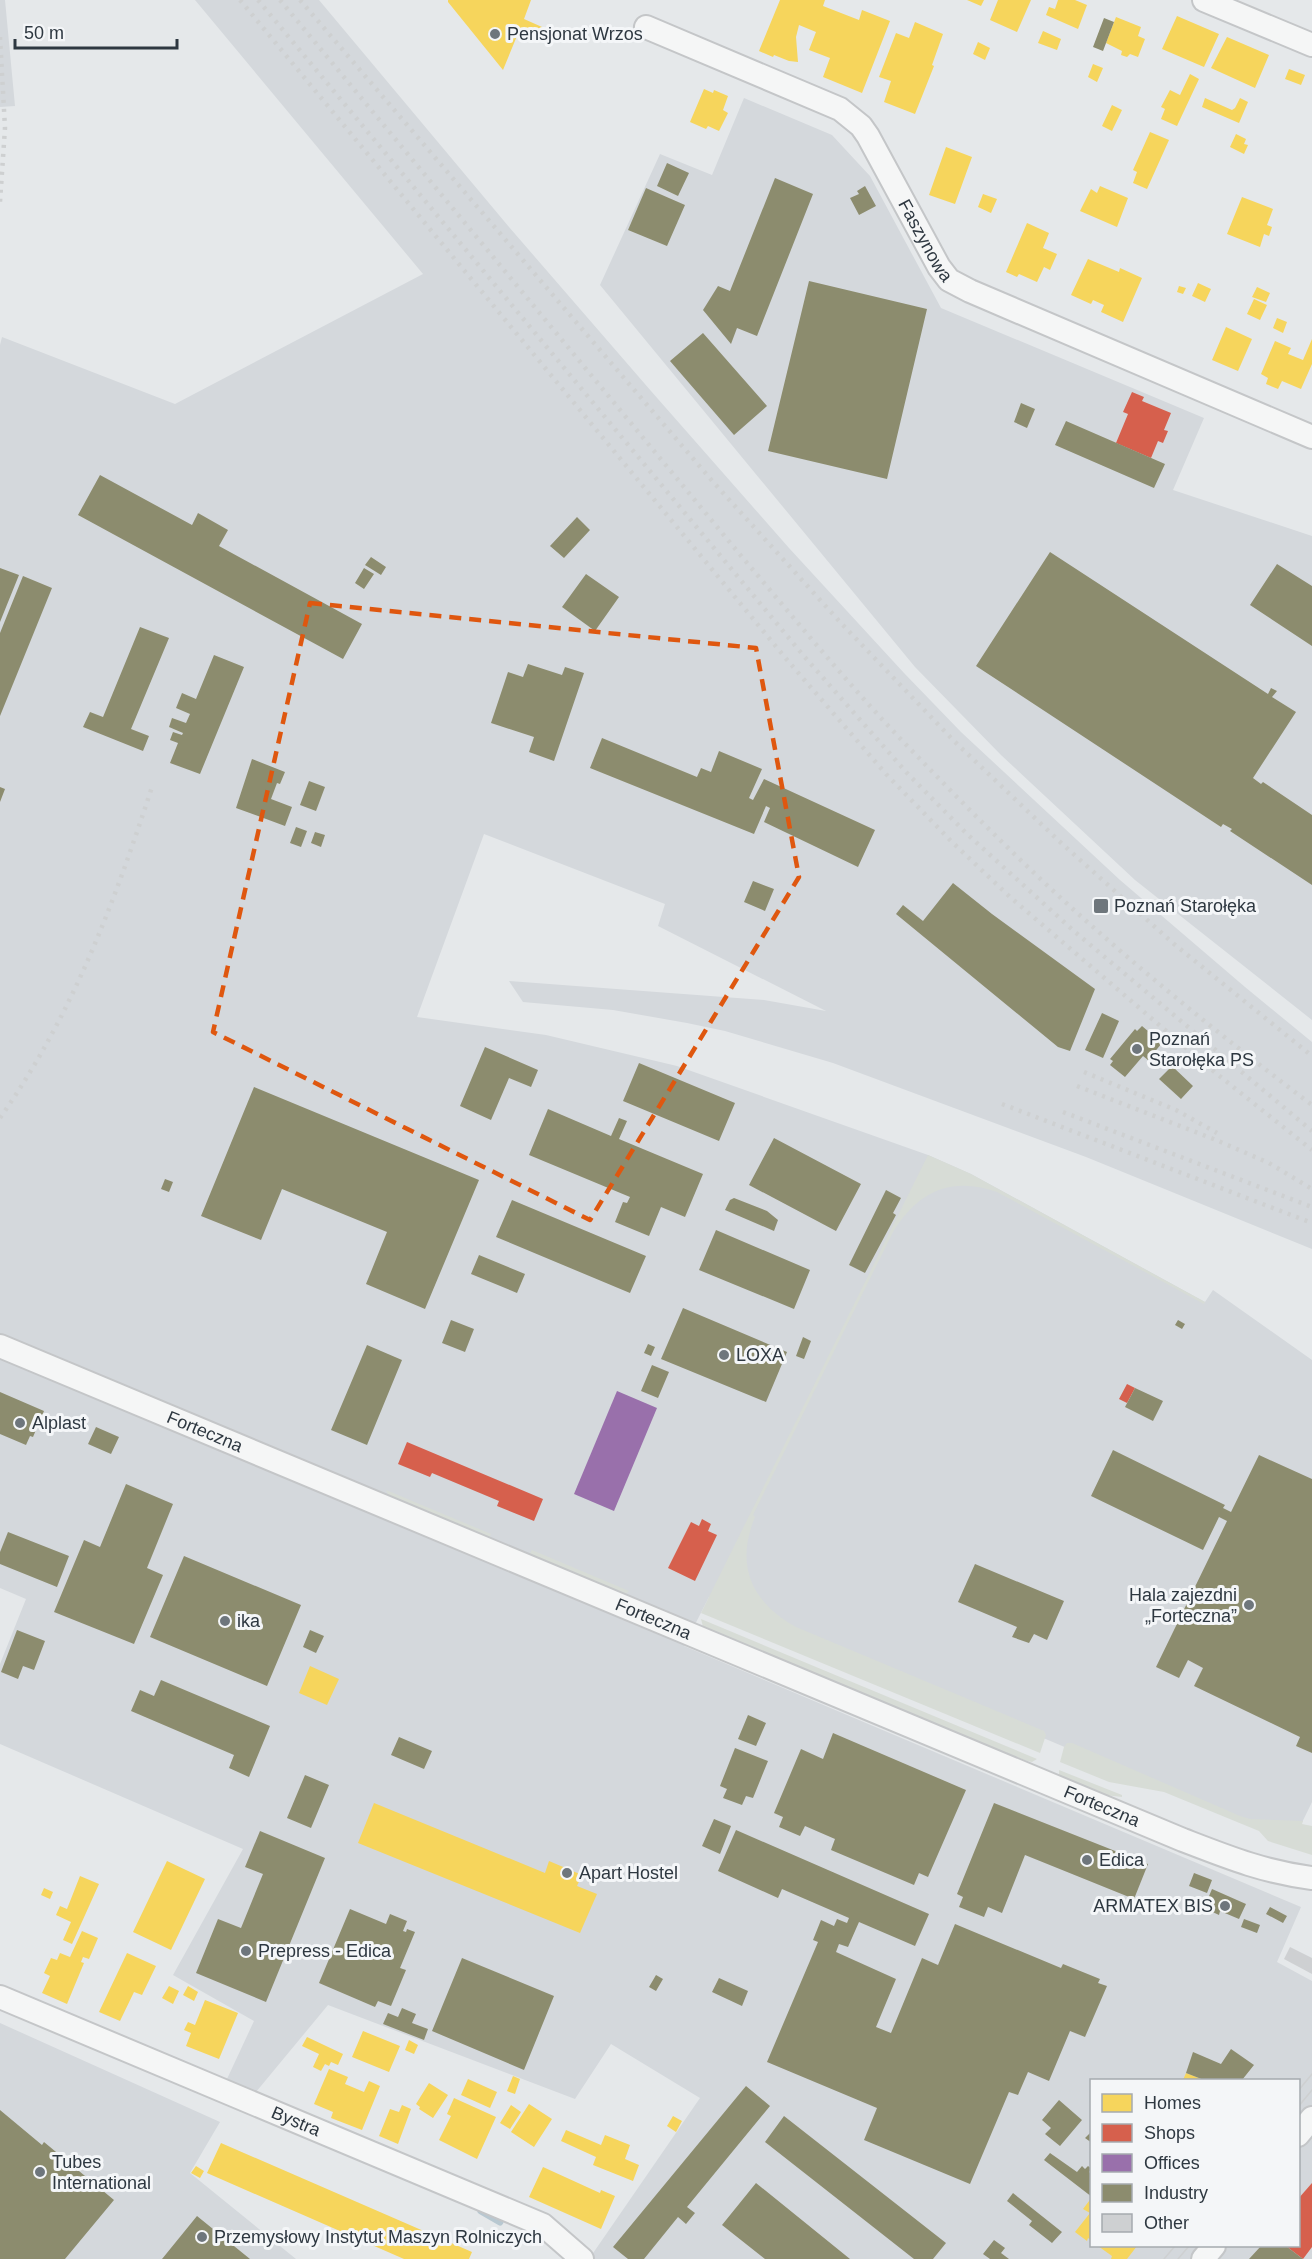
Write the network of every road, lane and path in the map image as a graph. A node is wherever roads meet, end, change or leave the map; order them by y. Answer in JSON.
{"nodes":[{"id":1,"x":1204,"y":0,"type":"edge"},
{"id":2,"x":646,"y":27,"type":"dead end"},
{"id":3,"x":1312,"y":45,"type":"edge"},
{"id":4,"x":1312,"y":437,"type":"edge"},
{"id":5,"x":0,"y":1347,"type":"edge"},
{"id":6,"x":1312,"y":1878,"type":"edge"},
{"id":7,"x":0,"y":1997,"type":"edge"},
{"id":8,"x":1312,"y":2118,"type":"edge"},
{"id":9,"x":1300,"y":2134,"type":"edge"},
{"id":10,"x":1213,"y":2247,"type":"edge"},
{"id":11,"x":582,"y":2259,"type":"edge"},
{"id":12,"x":1203,"y":2259,"type":"edge"}],
"edges":[{"from":1,"to":3,"type":"street"},
{"from":2,"to":4,"type":"street","name":"Faszynowa"},
{"from":5,"to":6,"type":"street","name":"Forteczna"},
{"from":7,"to":11,"type":"street","name":"Bystra"},
{"from":8,"to":9,"type":"street"},
{"from":10,"to":12,"type":"street"}]}
